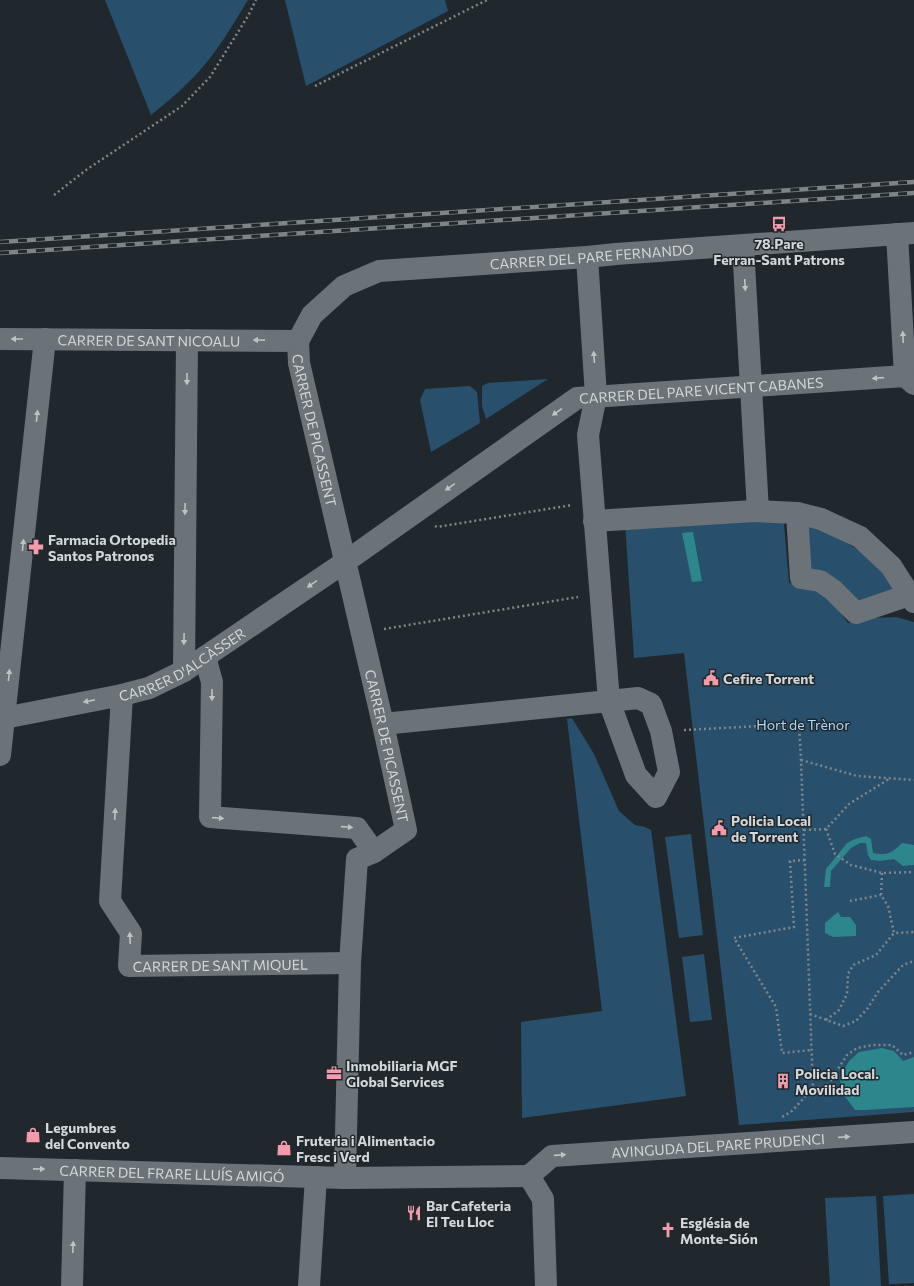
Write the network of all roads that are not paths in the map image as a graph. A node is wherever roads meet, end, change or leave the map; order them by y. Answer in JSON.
{"nodes":[{"id":1,"x":906,"y":234,"type":"edge"},
{"id":2,"x":743,"y":246,"type":"junction"},
{"id":3,"x":587,"y":257,"type":"junction"},
{"id":4,"x":0,"y":339,"type":"edge"},
{"id":5,"x":45,"y":339,"type":"junction"},
{"id":6,"x":187,"y":340,"type":"junction"},
{"id":7,"x":298,"y":341,"type":"junction"},
{"id":8,"x":909,"y":380,"type":"edge"},
{"id":9,"x":751,"y":387,"type":"junction"},
{"id":10,"x":596,"y":396,"type":"junction"},
{"id":11,"x":593,"y":511,"type":"junction"},
{"id":12,"x":758,"y":511,"type":"junction"},
{"id":13,"x":797,"y":513,"type":"junction"},
{"id":14,"x":345,"y":562,"type":"junction"},
{"id":15,"x":912,"y":599,"type":"edge"},
{"id":16,"x":205,"y":657,"type":"junction"},
{"id":17,"x":184,"y":671,"type":"junction"},
{"id":18,"x":122,"y":695,"type":"junction"},
{"id":19,"x":609,"y":701,"type":"junction"},
{"id":20,"x":2,"y":719,"type":"edge"},
{"id":21,"x":383,"y":724,"type":"junction"},
{"id":22,"x":0,"y":755,"type":"edge"},
{"id":23,"x":374,"y":852,"type":"junction"},
{"id":24,"x":350,"y":962,"type":"junction"},
{"id":25,"x":914,"y":1132,"type":"edge"},
{"id":26,"x":0,"y":1168,"type":"edge"},
{"id":27,"x":75,"y":1170,"type":"junction"},
{"id":28,"x":530,"y":1176,"type":"junction"},
{"id":29,"x":316,"y":1177,"type":"junction"},
{"id":30,"x":345,"y":1178,"type":"junction"},
{"id":31,"x":72,"y":1286,"type":"edge"},
{"id":32,"x":309,"y":1286,"type":"edge"},
{"id":33,"x":546,"y":1286,"type":"edge"}],
"edges":[{"from":1,"to":2,"type":"street","name":"CARRER DEL PARE FERNANDO"},
{"from":8,"to":1,"type":"street","one_way":true},
{"from":2,"to":3,"type":"street","name":"CARRER DEL PARE FERNANDO"},
{"from":2,"to":9,"type":"street","one_way":true},
{"from":3,"to":7,"type":"street","name":"CARRER DEL PARE FERNANDO"},
{"from":10,"to":3,"type":"street","one_way":true},
{"from":5,"to":4,"type":"street","name":"CARRER DE SANT NICOALU","one_way":true},
{"from":5,"to":6,"type":"street","name":"CARRER DE SANT NICOALU"},
{"from":20,"to":5,"type":"street","one_way":true},
{"from":7,"to":6,"type":"street","name":"CARRER DE SANT NICOALU","one_way":true},
{"from":6,"to":17,"type":"street","one_way":true},
{"from":7,"to":14,"type":"street","name":"CARRER DE PICASSENT"},
{"from":8,"to":9,"type":"street","name":"CARRER DEL PARE VICENT CABANES","one_way":true},
{"from":9,"to":10,"type":"street","name":"CARRER DEL PARE VICENT CABANES"},
{"from":9,"to":12,"type":"street"},
{"from":10,"to":11,"type":"street"},
{"from":10,"to":14,"type":"street","name":"CARRER DEL PARE VICENT CABANES","one_way":true},
{"from":11,"to":12,"type":"street"},
{"from":11,"to":19,"type":"street"},
{"from":12,"to":13,"type":"street"},
{"from":13,"to":15,"type":"street"},
{"from":13,"to":15,"type":"street"},
{"from":14,"to":16,"type":"street","name":"CARRER D'ALCÀSSER","one_way":true},
{"from":14,"to":21,"type":"street","name":"CARRER DE PICASSENT"},
{"from":16,"to":17,"type":"street","name":"CARRER D'ALCÀSSER"},
{"from":16,"to":23,"type":"street","one_way":true},
{"from":17,"to":18,"type":"street","name":"CARRER D'ALCÀSSER"},
{"from":18,"to":20,"type":"street","name":"CARRER D'ALCÀSSER","one_way":true},
{"from":24,"to":18,"type":"street","name":"CARRER DE SANT MIQUEL","one_way":true},
{"from":19,"to":19,"type":"street"},
{"from":19,"to":21,"type":"street"},
{"from":20,"to":22,"type":"street"},
{"from":21,"to":23,"type":"street","name":"CARRER DE PICASSENT"},
{"from":23,"to":24,"type":"street","name":"CARRER DE PICASSENT"},
{"from":24,"to":30,"type":"street","name":"CARRER DE PICASSENT"},
{"from":28,"to":25,"type":"street","name":"AVINGUDA DEL PARE PRUDENCI","one_way":true},
{"from":26,"to":27,"type":"street","name":"CARRER DEL FRARE LLUÍS AMIGÓ","one_way":true},
{"from":27,"to":29,"type":"street","name":"CARRER DEL FRARE LLUÍS AMIGÓ"},
{"from":31,"to":27,"type":"street","one_way":true},
{"from":28,"to":30,"type":"street","name":"CARRER DEL FRARE LLUÍS AMIGÓ"},
{"from":28,"to":33,"type":"street"},
{"from":29,"to":30,"type":"street","name":"CARRER DEL FRARE LLUÍS AMIGÓ"},
{"from":29,"to":32,"type":"street"}]}
